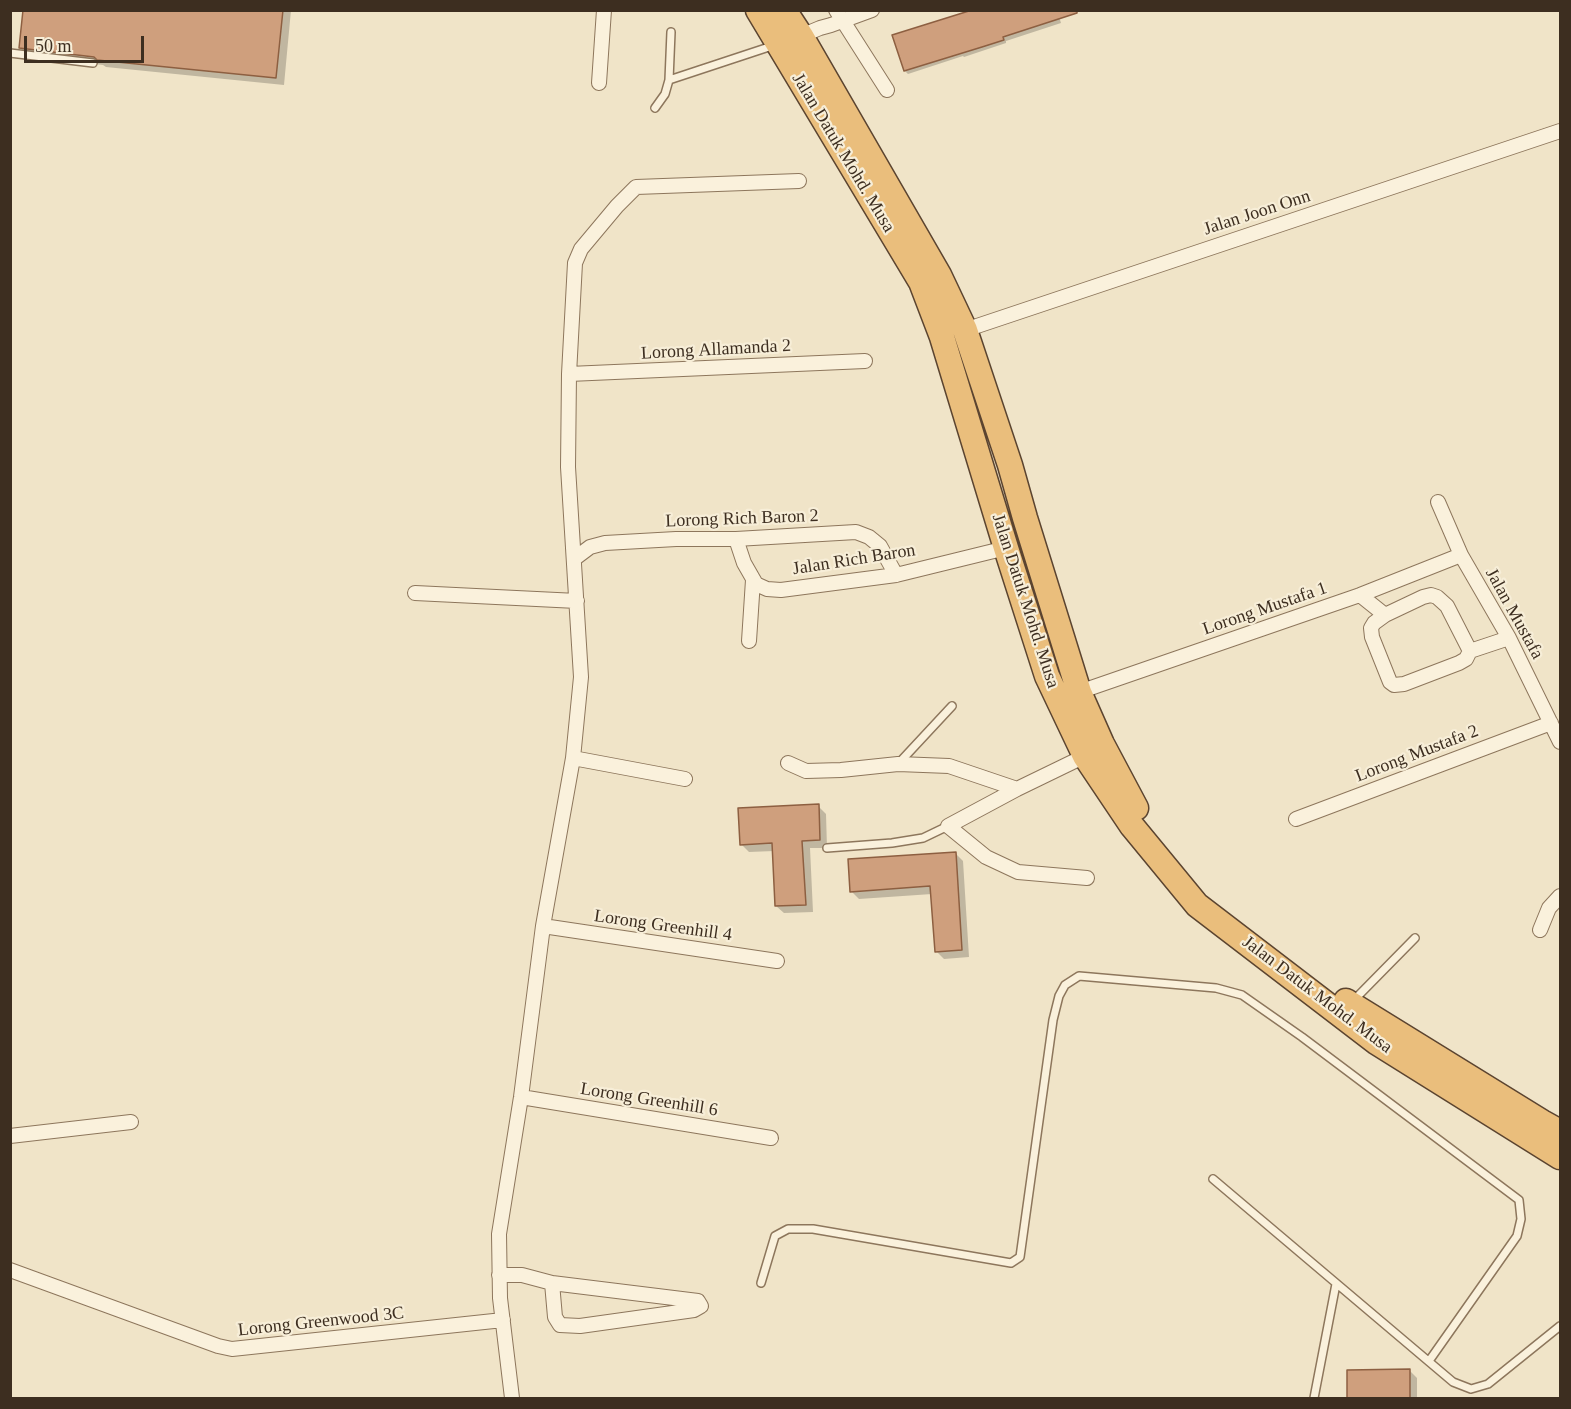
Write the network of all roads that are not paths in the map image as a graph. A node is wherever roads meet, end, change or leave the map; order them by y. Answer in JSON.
{"nodes":[{"id":1,"x":604,"y":10,"type":"edge"},
{"id":2,"x":758,"y":10,"type":"edge"},
{"id":3,"x":784,"y":10,"type":"edge"},
{"id":4,"x":872,"y":10,"type":"edge"},
{"id":5,"x":839,"y":16,"type":"edge"},
{"id":6,"x":671,"y":32,"type":"dead end"},
{"id":7,"x":801,"y":36,"type":"junction"},
{"id":8,"x":778,"y":44,"type":"junction"},
{"id":9,"x":10,"y":53,"type":"edge"},
{"id":10,"x":93,"y":63,"type":"dead end"},
{"id":11,"x":669,"y":80,"type":"junction"},
{"id":12,"x":599,"y":83,"type":"dead end"},
{"id":13,"x":887,"y":90,"type":"dead end"},
{"id":14,"x":655,"y":108,"type":"dead end"},
{"id":15,"x":1560,"y":131,"type":"edge"},
{"id":16,"x":799,"y":181,"type":"dead end"},
{"id":17,"x":965,"y":330,"type":"junction"},
{"id":18,"x":865,"y":361,"type":"dead end"},
{"id":19,"x":569,"y":374,"type":"junction"},
{"id":20,"x":1438,"y":502,"type":"dead end"},
{"id":21,"x":1025,"y":518,"type":"junction"},
{"id":22,"x":736,"y":539,"type":"junction"},
{"id":23,"x":1006,"y":548,"type":"junction"},
{"id":24,"x":1461,"y":555,"type":"junction"},
{"id":25,"x":574,"y":559,"type":"junction"},
{"id":26,"x":896,"y":575,"type":"junction"},
{"id":27,"x":753,"y":580,"type":"junction"},
{"id":28,"x":415,"y":592,"type":"dead end"},
{"id":29,"x":1360,"y":596,"type":"junction"},
{"id":30,"x":577,"y":601,"type":"junction"},
{"id":31,"x":1385,"y":615,"type":"junction"},
{"id":32,"x":1509,"y":639,"type":"junction"},
{"id":33,"x":748,"y":641,"type":"dead end"},
{"id":34,"x":1470,"y":651,"type":"junction"},
{"id":35,"x":1079,"y":692,"type":"junction"},
{"id":36,"x":951,"y":706,"type":"dead end"},
{"id":37,"x":1551,"y":723,"type":"junction"},
{"id":38,"x":1560,"y":742,"type":"edge"},
{"id":39,"x":1085,"y":756,"type":"junction"},
{"id":40,"x":573,"y":758,"type":"junction"},
{"id":41,"x":788,"y":763,"type":"dead end"},
{"id":42,"x":898,"y":764,"type":"junction"},
{"id":43,"x":685,"y":779,"type":"dead end"},
{"id":44,"x":1017,"y":789,"type":"junction"},
{"id":45,"x":1296,"y":819,"type":"dead end"},
{"id":46,"x":948,"y":826,"type":"junction"},
{"id":47,"x":827,"y":848,"type":"dead end"},
{"id":48,"x":1087,"y":878,"type":"dead end"},
{"id":49,"x":1560,"y":896,"type":"edge"},
{"id":50,"x":543,"y":926,"type":"junction"},
{"id":51,"x":1540,"y":930,"type":"dead end"},
{"id":52,"x":1415,"y":938,"type":"dead end"},
{"id":53,"x":777,"y":961,"type":"dead end"},
{"id":54,"x":1351,"y":1004,"type":"junction"},
{"id":55,"x":522,"y":1097,"type":"junction"},
{"id":56,"x":131,"y":1122,"type":"dead end"},
{"id":57,"x":1560,"y":1132,"type":"edge"},
{"id":58,"x":10,"y":1136,"type":"edge"},
{"id":59,"x":771,"y":1138,"type":"dead end"},
{"id":60,"x":1560,"y":1157,"type":"edge"},
{"id":61,"x":1213,"y":1179,"type":"dead end"},
{"id":62,"x":10,"y":1270,"type":"edge"},
{"id":63,"x":499,"y":1275,"type":"junction"},
{"id":64,"x":552,"y":1283,"type":"junction"},
{"id":65,"x":761,"y":1283,"type":"dead end"},
{"id":66,"x":1336,"y":1284,"type":"junction"},
{"id":67,"x":503,"y":1320,"type":"junction"},
{"id":68,"x":1560,"y":1326,"type":"edge"},
{"id":69,"x":1429,"y":1361,"type":"junction"},
{"id":70,"x":512,"y":1398,"type":"edge"},
{"id":71,"x":1314,"y":1398,"type":"edge"}],
"edges":[{"from":1,"to":12,"type":"street"},
{"from":2,"to":8,"type":"highway","name":"Jalan Datuk Mohd. Musa"},
{"from":3,"to":7,"type":"highway","name":"Jalan Datuk Mohd. Musa"},
{"from":4,"to":5,"type":"street"},
{"from":5,"to":7,"type":"street"},
{"from":5,"to":13,"type":"street"},
{"from":6,"to":11,"type":"lane"},
{"from":7,"to":17,"type":"highway","name":"Jalan Datuk Mohd. Musa"},
{"from":8,"to":11,"type":"lane"},
{"from":8,"to":23,"type":"highway","name":"Jalan Datuk Mohd. Musa"},
{"from":9,"to":10,"type":"lane"},
{"from":11,"to":14,"type":"lane"},
{"from":15,"to":17,"type":"street","name":"Jalan Joon Onn"},
{"from":16,"to":19,"type":"street"},
{"from":17,"to":21,"type":"highway","name":"Jalan Datuk Mohd. Musa"},
{"from":18,"to":19,"type":"street","name":"Lorong Allamanda 2"},
{"from":19,"to":25,"type":"street"},
{"from":20,"to":24,"type":"street","name":"Jalan Mustafa"},
{"from":21,"to":23,"type":"highway"},
{"from":21,"to":35,"type":"highway","name":"Jalan Datuk Mohd. Musa"},
{"from":22,"to":25,"type":"street","name":"Lorong Rich Baron 2"},
{"from":22,"to":26,"type":"street","name":"Lorong Rich Baron 2"},
{"from":22,"to":27,"type":"street"},
{"from":23,"to":26,"type":"street","name":"Jalan Rich Baron"},
{"from":23,"to":39,"type":"highway","name":"Jalan Datuk Mohd. Musa"},
{"from":24,"to":29,"type":"street","name":"Lorong Mustafa 1"},
{"from":24,"to":32,"type":"street","name":"Jalan Mustafa"},
{"from":25,"to":30,"type":"street"},
{"from":26,"to":27,"type":"street","name":"Jalan Rich Baron"},
{"from":27,"to":33,"type":"street"},
{"from":28,"to":30,"type":"street"},
{"from":29,"to":31,"type":"street"},
{"from":29,"to":35,"type":"street","name":"Lorong Mustafa 1"},
{"from":30,"to":40,"type":"street"},
{"from":31,"to":34,"type":"street"},
{"from":31,"to":34,"type":"street"},
{"from":32,"to":34,"type":"street"},
{"from":32,"to":37,"type":"street","name":"Jalan Mustafa"},
{"from":35,"to":54,"type":"highway","name":"Jalan Datuk Mohd. Musa"},
{"from":36,"to":42,"type":"lane"},
{"from":37,"to":38,"type":"street","name":"Jalan Mustafa"},
{"from":37,"to":45,"type":"street","name":"Lorong Mustafa 2"},
{"from":39,"to":44,"type":"street"},
{"from":39,"to":60,"type":"highway","name":"Jalan Datuk Mohd. Musa"},
{"from":40,"to":43,"type":"street"},
{"from":40,"to":50,"type":"street"},
{"from":41,"to":42,"type":"street"},
{"from":42,"to":44,"type":"street"},
{"from":44,"to":46,"type":"street"},
{"from":46,"to":47,"type":"lane"},
{"from":46,"to":48,"type":"street"},
{"from":49,"to":51,"type":"street"},
{"from":50,"to":53,"type":"street","name":"Lorong Greenhill 4"},
{"from":50,"to":55,"type":"street"},
{"from":52,"to":54,"type":"lane"},
{"from":54,"to":57,"type":"highway","name":"Jalan Datuk Mohd. Musa"},
{"from":55,"to":59,"type":"street","name":"Lorong Greenhill 6"},
{"from":55,"to":63,"type":"street"},
{"from":56,"to":58,"type":"street"},
{"from":61,"to":66,"type":"lane"},
{"from":62,"to":67,"type":"street","name":"Lorong Greenwood 3C"},
{"from":63,"to":64,"type":"street"},
{"from":63,"to":67,"type":"street"},
{"from":64,"to":64,"type":"street"},
{"from":65,"to":69,"type":"lane"},
{"from":66,"to":69,"type":"lane"},
{"from":66,"to":71,"type":"lane"},
{"from":67,"to":70,"type":"street"},
{"from":68,"to":69,"type":"lane"}]}
